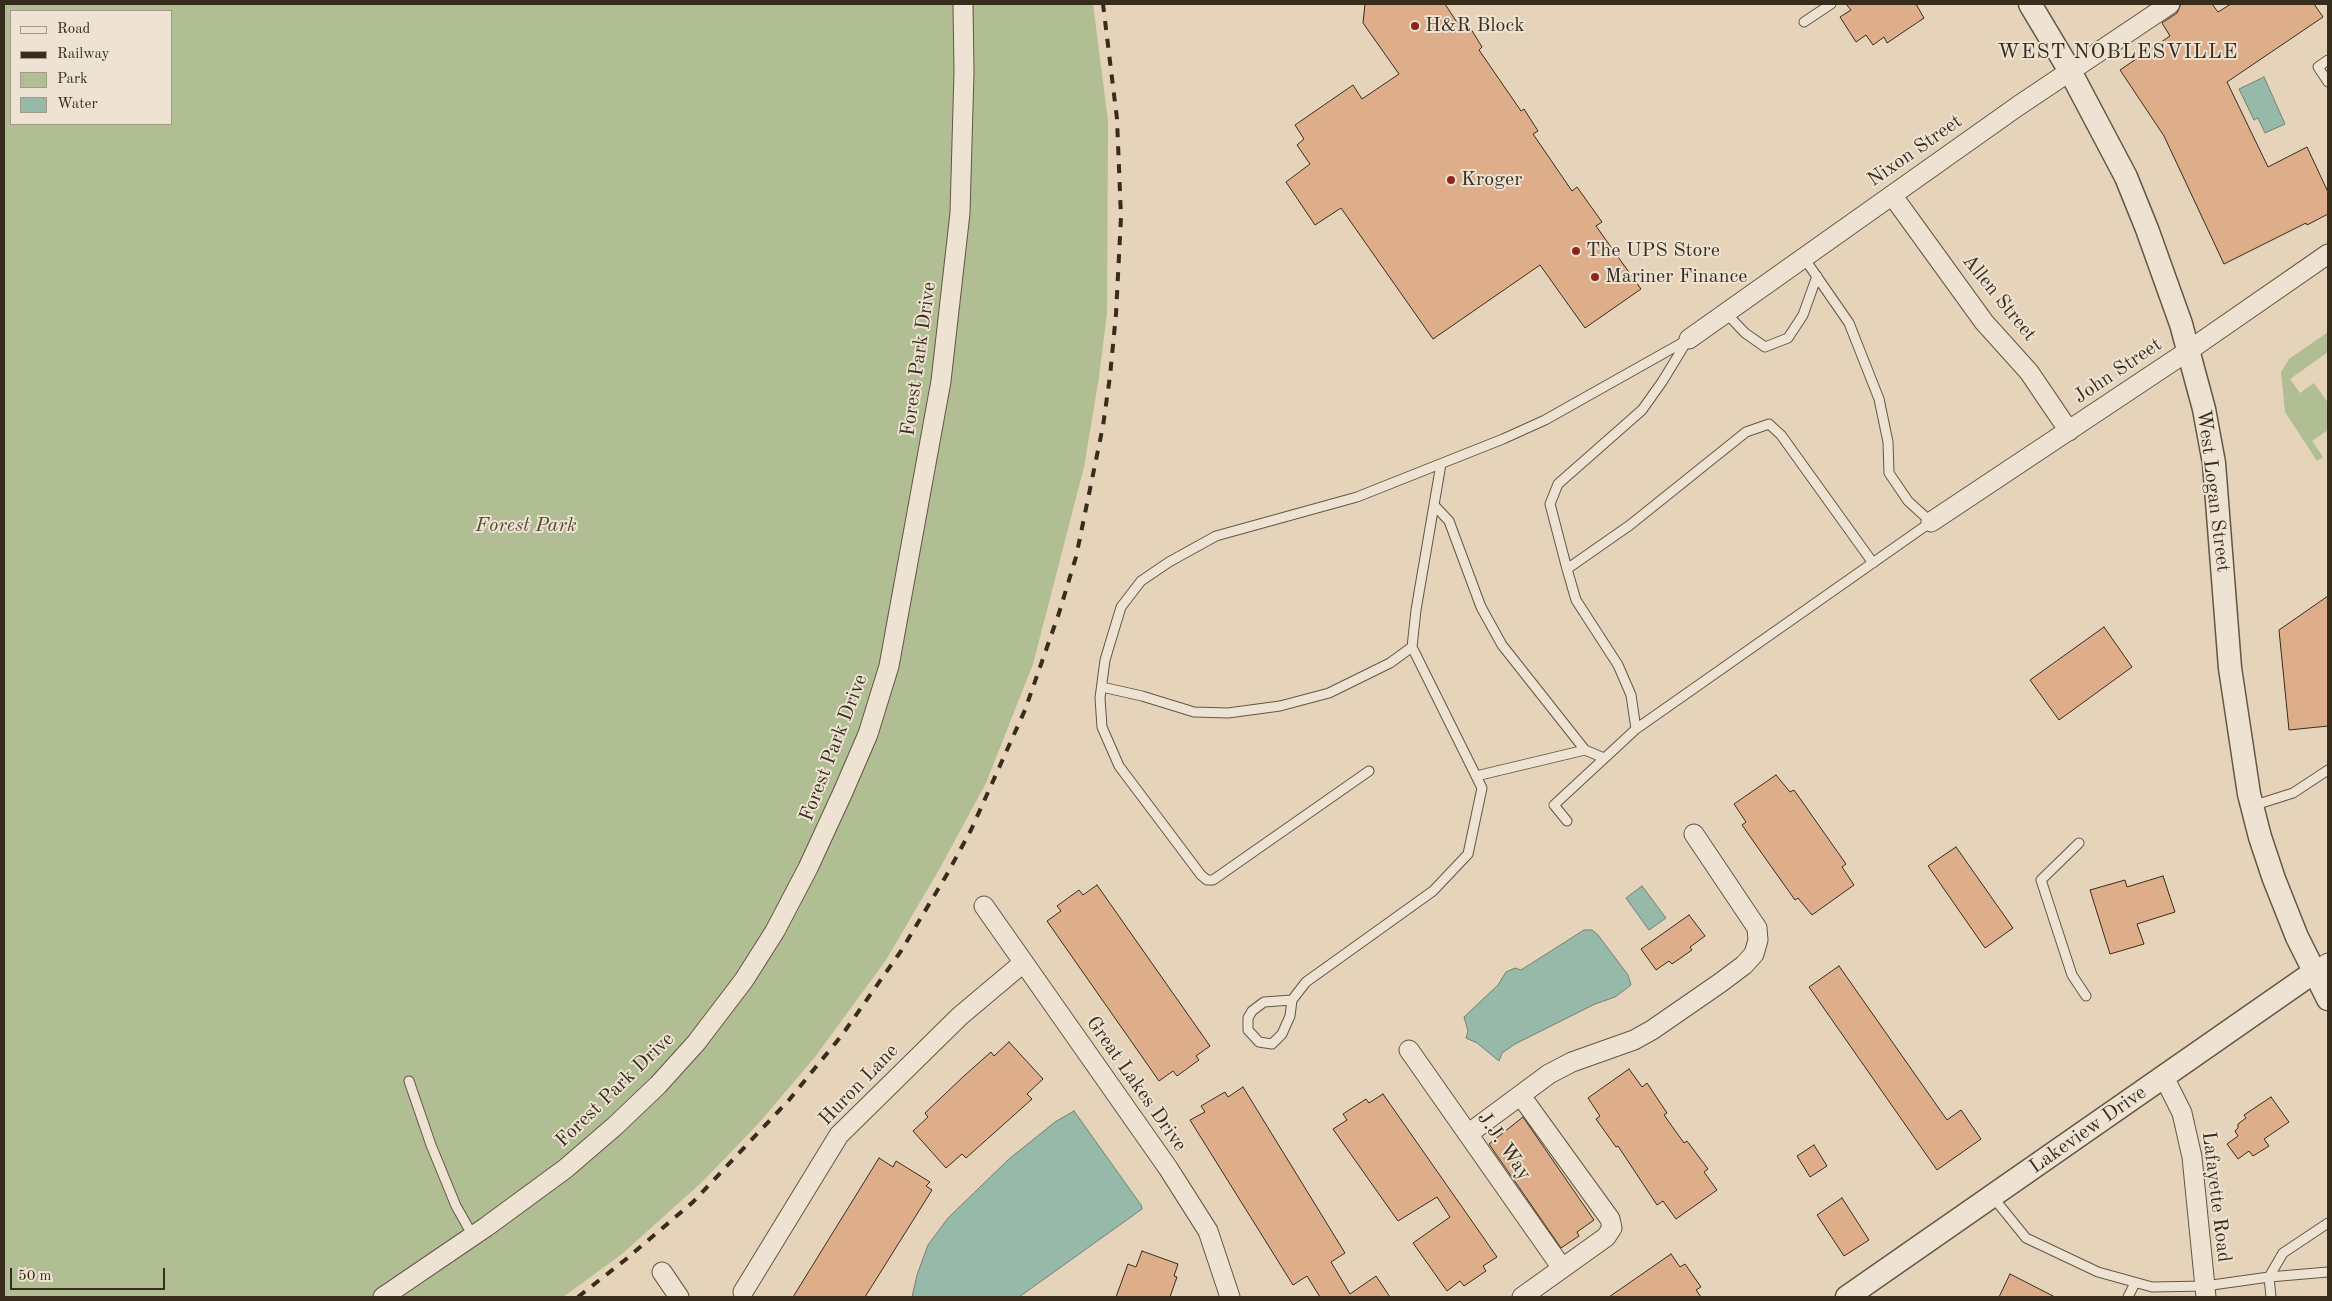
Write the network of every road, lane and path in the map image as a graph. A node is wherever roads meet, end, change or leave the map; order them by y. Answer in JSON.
{"nodes":[{"id":1,"x":963,"y":4,"type":"edge"},
{"id":2,"x":1831,"y":4,"type":"edge"},
{"id":3,"x":2030,"y":4,"type":"edge"},
{"id":4,"x":2170,"y":4,"type":"edge"},
{"id":5,"x":1804,"y":22,"type":"dead end"},
{"id":6,"x":2328,"y":60,"type":"edge"},
{"id":7,"x":2070,"y":72,"type":"junction"},
{"id":8,"x":2328,"y":82,"type":"edge"},
{"id":9,"x":1892,"y":195,"type":"junction"},
{"id":10,"x":2328,"y":254,"type":"edge"},
{"id":11,"x":1804,"y":258,"type":"junction"},
{"id":12,"x":1817,"y":276,"type":"junction"},
{"id":13,"x":1726,"y":313,"type":"junction"},
{"id":14,"x":1689,"y":339,"type":"junction"},
{"id":15,"x":2188,"y":351,"type":"junction"},
{"id":16,"x":2070,"y":431,"type":"junction"},
{"id":17,"x":1441,"y":464,"type":"junction"},
{"id":18,"x":1434,"y":505,"type":"junction"},
{"id":19,"x":1931,"y":522,"type":"junction"},
{"id":20,"x":1873,"y":563,"type":"junction"},
{"id":21,"x":1567,"y":569,"type":"junction"},
{"id":22,"x":1412,"y":647,"type":"junction"},
{"id":23,"x":1102,"y":687,"type":"junction"},
{"id":24,"x":1636,"y":729,"type":"junction"},
{"id":25,"x":1585,"y":750,"type":"junction"},
{"id":26,"x":1604,"y":758,"type":"junction"},
{"id":27,"x":2328,"y":770,"type":"edge"},
{"id":28,"x":1369,"y":771,"type":"dead end"},
{"id":29,"x":1476,"y":776,"type":"junction"},
{"id":30,"x":2252,"y":806,"type":"junction"},
{"id":31,"x":1567,"y":821,"type":"dead end"},
{"id":32,"x":1694,"y":834,"type":"dead end"},
{"id":33,"x":2079,"y":844,"type":"dead end"},
{"id":34,"x":984,"y":906,"type":"dead end"},
{"id":35,"x":1023,"y":963,"type":"junction"},
{"id":36,"x":2321,"y":968,"type":"edge"},
{"id":37,"x":2086,"y":996,"type":"dead end"},
{"id":38,"x":2328,"y":999,"type":"edge"},
{"id":39,"x":1292,"y":1000,"type":"junction"},
{"id":40,"x":1409,"y":1050,"type":"dead end"},
{"id":41,"x":2164,"y":1077,"type":"junction"},
{"id":42,"x":410,"y":1081,"type":"dead end"},
{"id":43,"x":1521,"y":1096,"type":"junction"},
{"id":44,"x":1468,"y":1134,"type":"junction"},
{"id":45,"x":1992,"y":1196,"type":"junction"},
{"id":46,"x":2328,"y":1223,"type":"edge"},
{"id":47,"x":473,"y":1236,"type":"junction"},
{"id":48,"x":1562,"y":1268,"type":"junction"},
{"id":49,"x":662,"y":1272,"type":"dead end"},
{"id":50,"x":2328,"y":1272,"type":"edge"},
{"id":51,"x":2268,"y":1277,"type":"junction"},
{"id":52,"x":2134,"y":1283,"type":"junction"},
{"id":53,"x":743,"y":1292,"type":"dead end"},
{"id":54,"x":2205,"y":1292,"type":"edge"},
{"id":55,"x":382,"y":1297,"type":"edge"},
{"id":56,"x":679,"y":1297,"type":"edge"},
{"id":57,"x":1230,"y":1297,"type":"edge"},
{"id":58,"x":1522,"y":1297,"type":"edge"},
{"id":59,"x":1847,"y":1297,"type":"edge"},
{"id":60,"x":2128,"y":1297,"type":"edge"},
{"id":61,"x":2271,"y":1297,"type":"edge"}],
"edges":[{"from":1,"to":47,"type":"street","name":"Forest Park Drive"},
{"from":2,"to":5,"type":"lane"},
{"from":3,"to":7,"type":"street","name":"West Logan Street"},
{"from":4,"to":7,"type":"street","name":"Nixon Street"},
{"from":6,"to":8,"type":"lane"},
{"from":7,"to":9,"type":"street","name":"Nixon Street"},
{"from":7,"to":15,"type":"street","name":"West Logan Street"},
{"from":9,"to":11,"type":"street","name":"Nixon Street"},
{"from":9,"to":16,"type":"street","name":"Allen Street"},
{"from":10,"to":15,"type":"street","name":"John Street"},
{"from":11,"to":12,"type":"lane"},
{"from":11,"to":13,"type":"street","name":"Nixon Street"},
{"from":12,"to":13,"type":"lane"},
{"from":12,"to":19,"type":"lane"},
{"from":13,"to":14,"type":"street","name":"Nixon Street"},
{"from":14,"to":17,"type":"lane"},
{"from":14,"to":21,"type":"lane"},
{"from":15,"to":16,"type":"street","name":"John Street"},
{"from":15,"to":30,"type":"street","name":"West Logan Street"},
{"from":16,"to":19,"type":"street","name":"John Street"},
{"from":17,"to":18,"type":"lane"},
{"from":17,"to":23,"type":"lane"},
{"from":18,"to":22,"type":"lane"},
{"from":18,"to":25,"type":"lane"},
{"from":19,"to":20,"type":"lane"},
{"from":20,"to":21,"type":"lane"},
{"from":20,"to":24,"type":"lane"},
{"from":21,"to":24,"type":"lane"},
{"from":22,"to":23,"type":"lane"},
{"from":22,"to":29,"type":"lane"},
{"from":23,"to":28,"type":"lane"},
{"from":24,"to":26,"type":"lane"},
{"from":25,"to":26,"type":"lane"},
{"from":25,"to":29,"type":"lane"},
{"from":26,"to":31,"type":"lane"},
{"from":27,"to":30,"type":"lane"},
{"from":29,"to":39,"type":"lane"},
{"from":30,"to":36,"type":"street","name":"West Logan Street"},
{"from":32,"to":43,"type":"street"},
{"from":33,"to":37,"type":"lane"},
{"from":34,"to":35,"type":"street","name":"Great Lakes Drive"},
{"from":35,"to":53,"type":"street","name":"Huron Lane"},
{"from":35,"to":57,"type":"street","name":"Great Lakes Drive"},
{"from":36,"to":38,"type":"street","name":"West Logan Street"},
{"from":36,"to":41,"type":"street","name":"Lakeview Drive"},
{"from":39,"to":39,"type":"lane"},
{"from":40,"to":44,"type":"street","name":"J.J. Way"},
{"from":41,"to":45,"type":"street","name":"Lakeview Drive"},
{"from":41,"to":54,"type":"street","name":"Lafayette Road"},
{"from":42,"to":47,"type":"lane"},
{"from":43,"to":44,"type":"street"},
{"from":43,"to":48,"type":"street"},
{"from":44,"to":48,"type":"street","name":"J.J. Way"},
{"from":45,"to":52,"type":"lane"},
{"from":45,"to":59,"type":"street","name":"Lakeview Drive"},
{"from":46,"to":51,"type":"lane"},
{"from":47,"to":55,"type":"street","name":"Forest Park Drive"},
{"from":48,"to":58,"type":"street"},
{"from":49,"to":56,"type":"street"},
{"from":50,"to":51,"type":"lane"},
{"from":51,"to":54,"type":"lane"},
{"from":51,"to":61,"type":"lane"},
{"from":52,"to":54,"type":"lane"},
{"from":52,"to":60,"type":"lane"}]}
